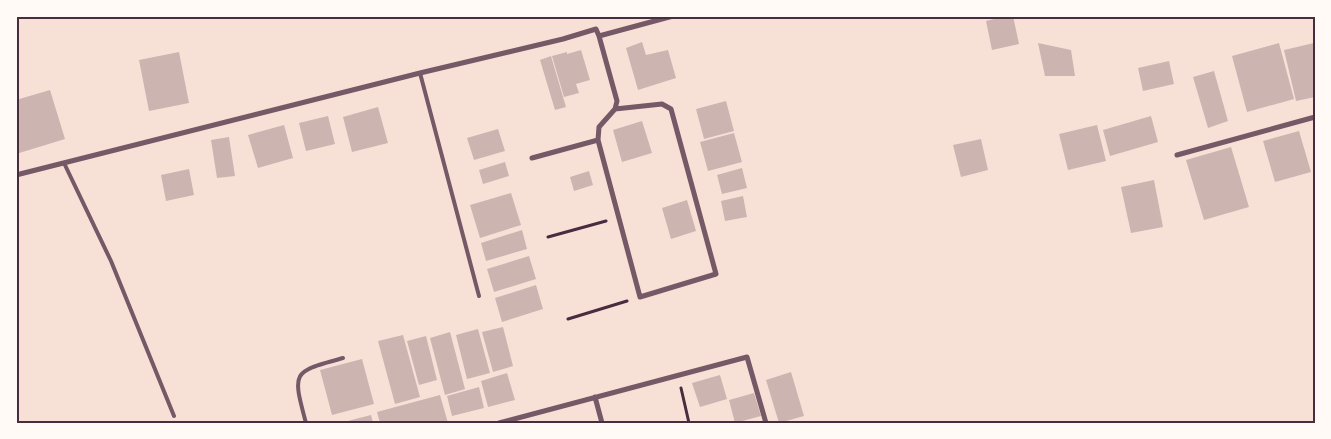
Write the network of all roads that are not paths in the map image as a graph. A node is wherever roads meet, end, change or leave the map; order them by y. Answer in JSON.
{"nodes":[{"id":1,"x":673,"y":16,"type":"edge"},
{"id":2,"x":599,"y":36,"type":"junction"},
{"id":3,"x":420,"y":73,"type":"junction"},
{"id":4,"x":615,"y":109,"type":"junction"},
{"id":5,"x":1315,"y":117,"type":"edge"},
{"id":6,"x":598,"y":140,"type":"junction"},
{"id":7,"x":1177,"y":155,"type":"dead end"},
{"id":8,"x":532,"y":158,"type":"dead end"},
{"id":9,"x":64,"y":162,"type":"junction"},
{"id":10,"x":16,"y":175,"type":"edge"},
{"id":11,"x":479,"y":296,"type":"dead end"},
{"id":12,"x":343,"y":358,"type":"dead end"},
{"id":13,"x":595,"y":397,"type":"junction"},
{"id":14,"x":174,"y":416,"type":"dead end"},
{"id":15,"x":523,"y":416,"type":"junction"},
{"id":16,"x":306,"y":423,"type":"edge"},
{"id":17,"x":499,"y":423,"type":"edge"},
{"id":18,"x":524,"y":423,"type":"edge"},
{"id":19,"x":602,"y":423,"type":"edge"},
{"id":20,"x":766,"y":423,"type":"edge"}],
"edges":[{"from":1,"to":2,"type":"street"},
{"from":2,"to":3,"type":"street"},
{"from":2,"to":4,"type":"street"},
{"from":3,"to":9,"type":"street"},
{"from":3,"to":11,"type":"lane"},
{"from":4,"to":6,"type":"street"},
{"from":4,"to":6,"type":"street"},
{"from":5,"to":7,"type":"street"},
{"from":6,"to":8,"type":"street"},
{"from":9,"to":10,"type":"street"},
{"from":9,"to":14,"type":"lane"},
{"from":12,"to":16,"type":"lane"},
{"from":13,"to":15,"type":"street"},
{"from":13,"to":19,"type":"street"},
{"from":13,"to":20,"type":"street"},
{"from":15,"to":17,"type":"street"},
{"from":15,"to":18,"type":"street"}]}
